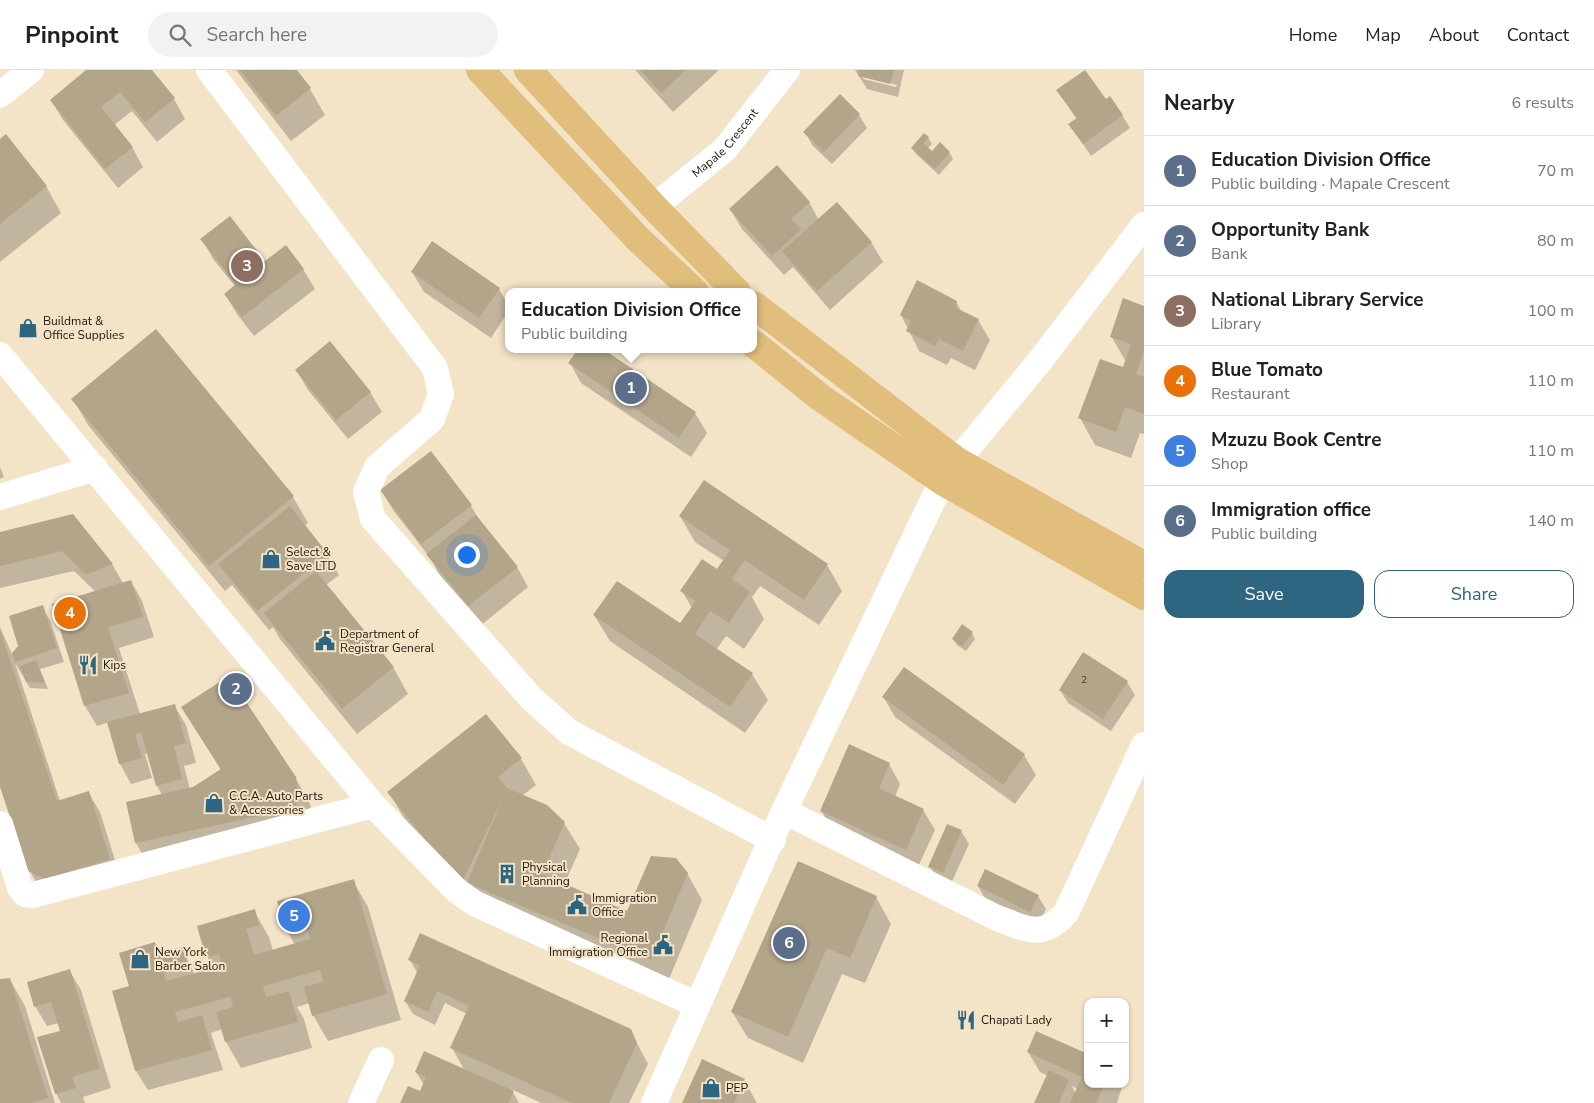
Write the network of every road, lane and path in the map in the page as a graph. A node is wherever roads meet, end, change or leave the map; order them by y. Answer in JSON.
{"nodes":[{"id":1,"x":31,"y":70,"type":"edge"},
{"id":2,"x":209,"y":70,"type":"edge"},
{"id":3,"x":480,"y":70,"type":"edge"},
{"id":4,"x":528,"y":70,"type":"edge"},
{"id":5,"x":787,"y":70,"type":"edge"},
{"id":6,"x":3,"y":87,"type":"edge"},
{"id":7,"x":654,"y":207,"type":"junction"},
{"id":8,"x":1144,"y":226,"type":"edge"},
{"id":9,"x":691,"y":288,"type":"edge"},
{"id":10,"x":733,"y":288,"type":"edge"},
{"id":11,"x":757,"y":308,"type":"edge"},
{"id":12,"x":757,"y":346,"type":"edge"},
{"id":13,"x":0,"y":355,"type":"edge"},
{"id":14,"x":95,"y":468,"type":"junction"},
{"id":15,"x":950,"y":471,"type":"junction"},
{"id":16,"x":0,"y":497,"type":"edge"},
{"id":17,"x":1144,"y":565,"type":"edge"},
{"id":18,"x":1144,"y":596,"type":"edge"},
{"id":19,"x":1144,"y":745,"type":"edge"},
{"id":20,"x":373,"y":805,"type":"junction"},
{"id":21,"x":784,"y":811,"type":"junction"},
{"id":22,"x":0,"y":824,"type":"edge"},
{"id":23,"x":773,"y":840,"type":"junction"},
{"id":24,"x":697,"y":1005,"type":"junction"},
{"id":25,"x":381,"y":1060,"type":"dead end"},
{"id":26,"x":361,"y":1103,"type":"edge"},
{"id":27,"x":654,"y":1103,"type":"edge"}],
"edges":[{"from":1,"to":6,"type":"street"},
{"from":2,"to":23,"type":"street"},
{"from":3,"to":9,"type":"highway"},
{"from":4,"to":7,"type":"highway"},
{"from":5,"to":7,"type":"street","name":"Mapale Crescent"},
{"from":7,"to":10,"type":"highway"},
{"from":8,"to":15,"type":"street"},
{"from":11,"to":15,"type":"highway"},
{"from":12,"to":15,"type":"highway"},
{"from":13,"to":14,"type":"street"},
{"from":14,"to":16,"type":"street"},
{"from":14,"to":20,"type":"street"},
{"from":15,"to":17,"type":"highway"},
{"from":15,"to":18,"type":"highway"},
{"from":15,"to":21,"type":"street"},
{"from":19,"to":21,"type":"street"},
{"from":20,"to":22,"type":"street"},
{"from":20,"to":24,"type":"street"},
{"from":21,"to":23,"type":"street"},
{"from":23,"to":24,"type":"street"},
{"from":24,"to":27,"type":"street"},
{"from":25,"to":26,"type":"street"}]}
